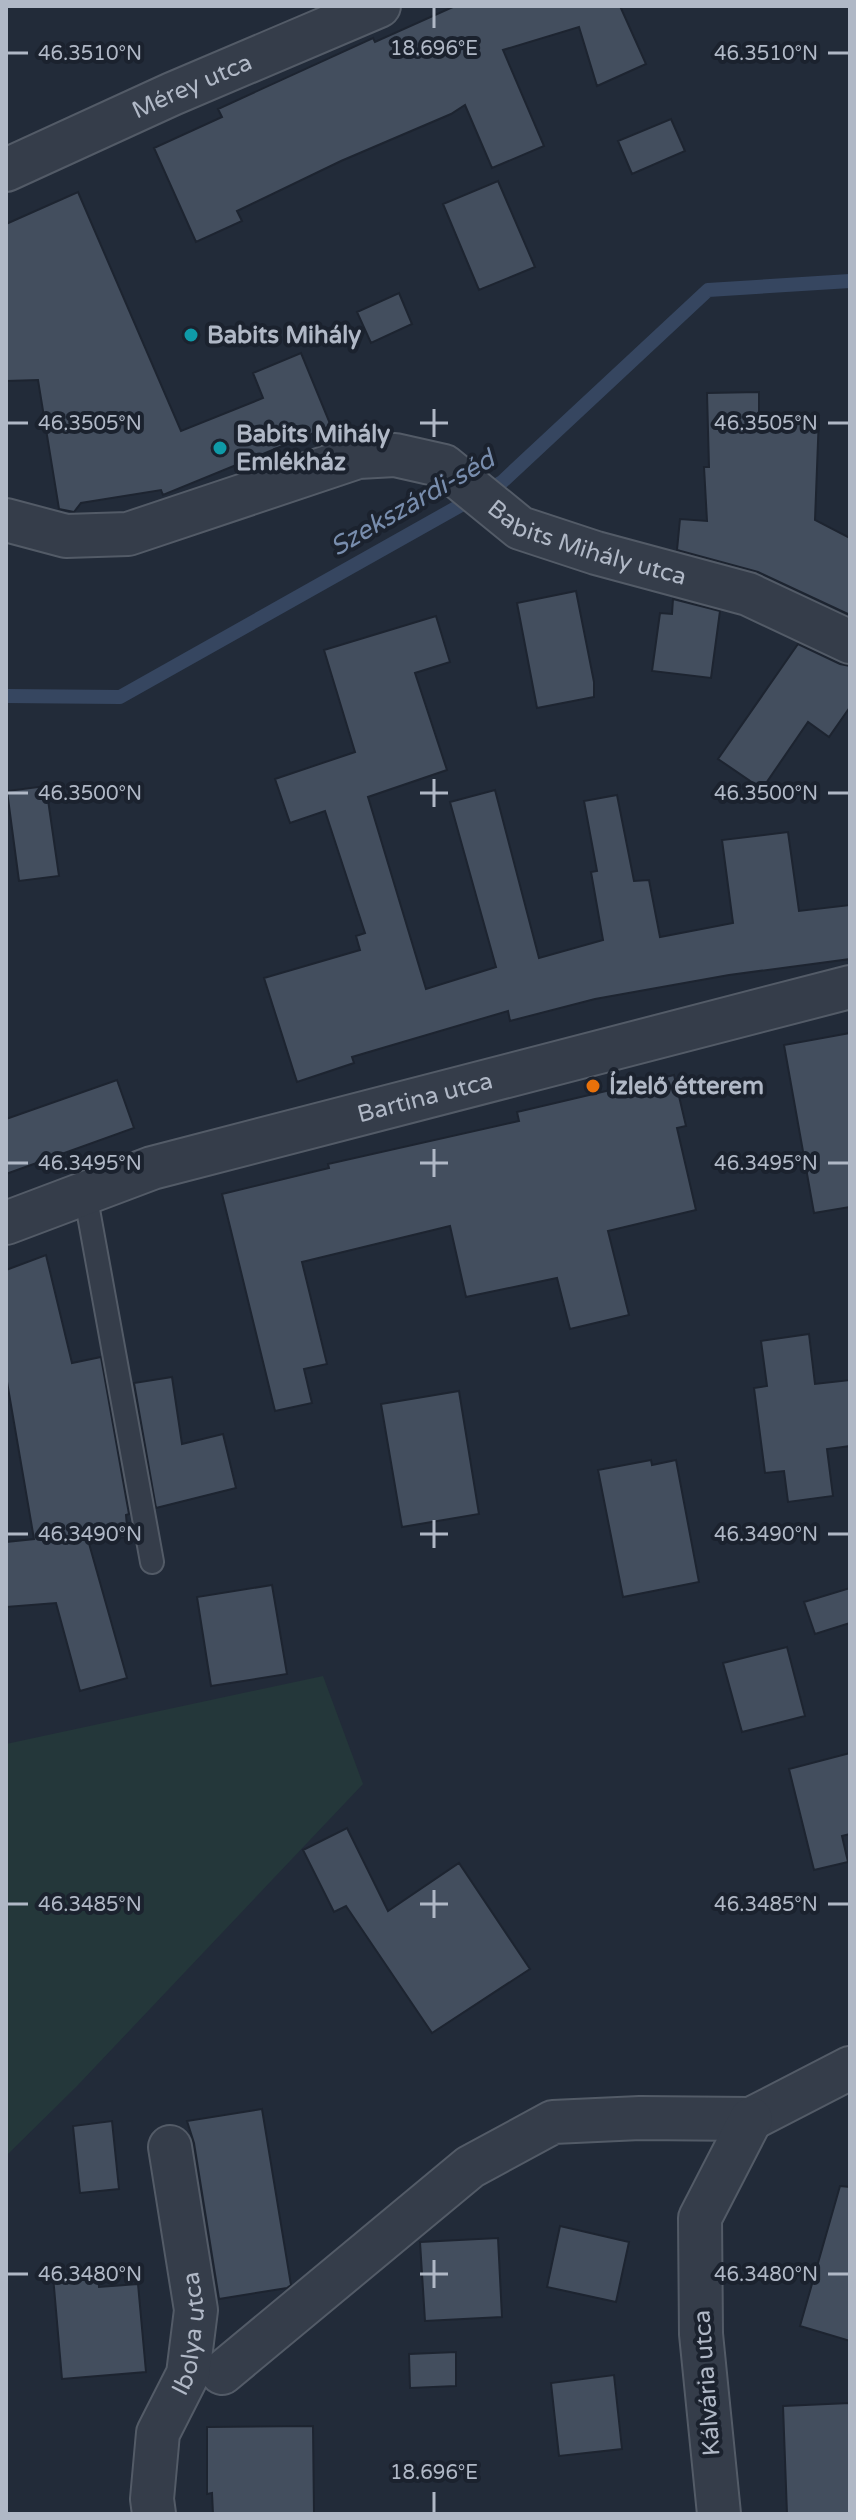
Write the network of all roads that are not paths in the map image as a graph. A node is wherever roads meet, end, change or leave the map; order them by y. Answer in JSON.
{"nodes":[{"id":1,"x":379,"y":6,"type":"edge"},
{"id":2,"x":6,"y":170,"type":"edge"},
{"id":3,"x":6,"y":520,"type":"edge"},
{"id":4,"x":850,"y":642,"type":"edge"},
{"id":5,"x":850,"y":987,"type":"edge"},
{"id":6,"x":85,"y":1193,"type":"junction"},
{"id":7,"x":6,"y":1223,"type":"edge"},
{"id":8,"x":152,"y":1562,"type":"dead end"},
{"id":9,"x":850,"y":2068,"type":"edge"},
{"id":10,"x":751,"y":2119,"type":"junction"},
{"id":11,"x":170,"y":2147,"type":"dead end"},
{"id":12,"x":222,"y":2373,"type":"dead end"},
{"id":13,"x":154,"y":2514,"type":"edge"},
{"id":14,"x":719,"y":2514,"type":"edge"}],
"edges":[{"from":1,"to":2,"type":"street","name":"Mérey utca"},
{"from":3,"to":4,"type":"street","name":"Babits Mihály utca"},
{"from":5,"to":6,"type":"street","name":"Bartina utca"},
{"from":6,"to":7,"type":"street","name":"Bartina utca"},
{"from":6,"to":8,"type":"lane"},
{"from":9,"to":10,"type":"street"},
{"from":10,"to":12,"type":"street"},
{"from":10,"to":14,"type":"street","name":"Kálvária utca"},
{"from":11,"to":13,"type":"street","name":"Ibolya utca"}]}
